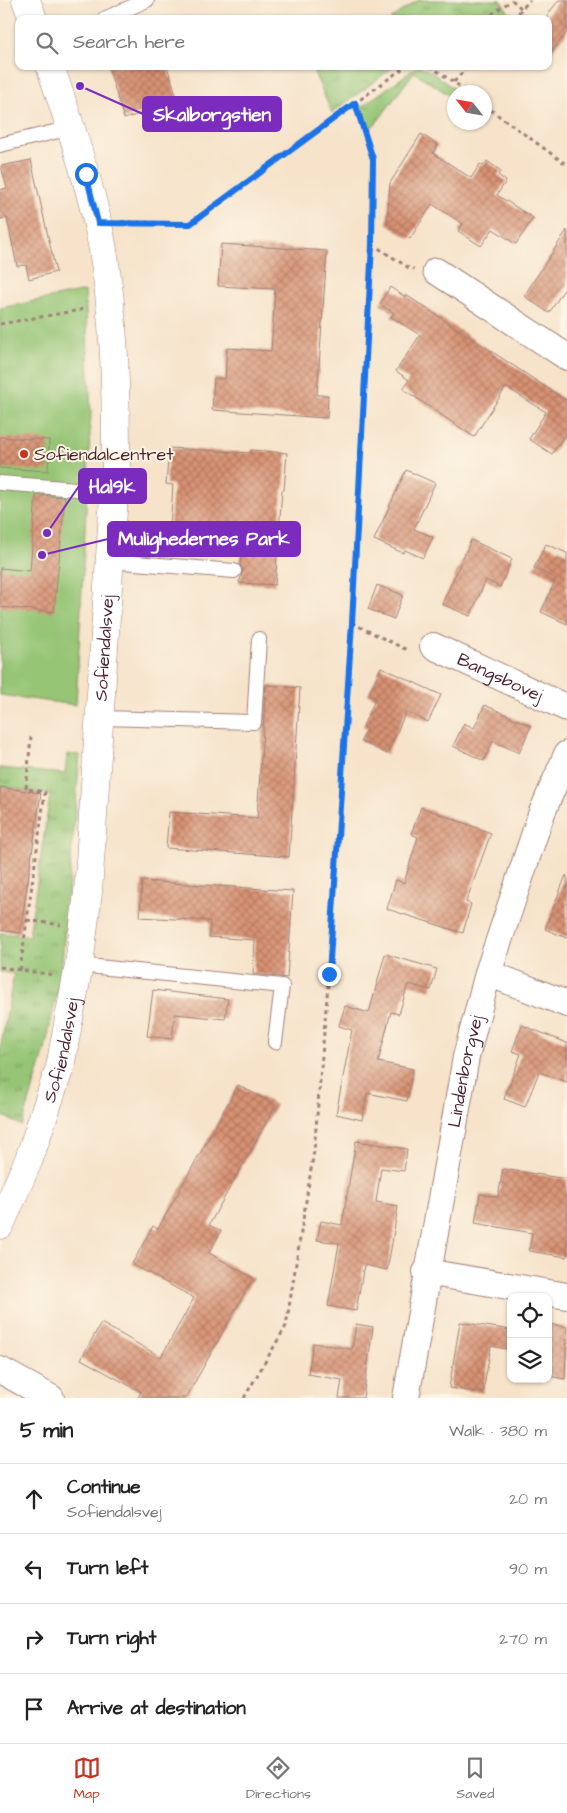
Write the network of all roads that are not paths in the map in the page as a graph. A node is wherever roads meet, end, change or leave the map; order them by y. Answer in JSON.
{"nodes":[{"id":1,"x":26,"y":0,"type":"edge"},
{"id":2,"x":147,"y":0,"type":"edge"},
{"id":3,"x":32,"y":15,"type":"edge"},
{"id":4,"x":113,"y":15,"type":"edge"},
{"id":5,"x":51,"y":70,"type":"edge"},
{"id":6,"x":71,"y":128,"type":"junction"},
{"id":7,"x":0,"y":145,"type":"edge"},
{"id":8,"x":436,"y":271,"type":"road end"},
{"id":9,"x":567,"y":357,"type":"edge"},
{"id":10,"x":0,"y":483,"type":"edge"},
{"id":11,"x":114,"y":492,"type":"junction"},
{"id":12,"x":110,"y":561,"type":"junction"},
{"id":13,"x":234,"y":570,"type":"dead end"},
{"id":14,"x":259,"y":639,"type":"dead end"},
{"id":15,"x":433,"y":646,"type":"road end"},
{"id":16,"x":567,"y":708,"type":"edge"},
{"id":17,"x":100,"y":718,"type":"junction"},
{"id":18,"x":567,"y":754,"type":"edge"},
{"id":19,"x":78,"y":972,"type":"junction"},
{"id":20,"x":488,"y":973,"type":"junction"},
{"id":21,"x":567,"y":1004,"type":"edge"},
{"id":22,"x":275,"y":1042,"type":"dead end"},
{"id":23,"x":0,"y":1225,"type":"edge"},
{"id":24,"x":426,"y":1272,"type":"junction"},
{"id":25,"x":567,"y":1296,"type":"edge"},
{"id":26,"x":0,"y":1370,"type":"edge"},
{"id":27,"x":51,"y":1398,"type":"edge"},
{"id":28,"x":406,"y":1398,"type":"edge"}],
"edges":[{"from":1,"to":3,"type":"street"},
{"from":2,"to":4,"type":"lane"},
{"from":5,"to":6,"type":"street","name":"Sofiendalsvej"},
{"from":6,"to":7,"type":"lane"},
{"from":6,"to":11,"type":"street","name":"Sofiendalsvej"},
{"from":8,"to":9,"type":"street"},
{"from":10,"to":11,"type":"lane"},
{"from":11,"to":12,"type":"street","name":"Sofiendalsvej"},
{"from":12,"to":13,"type":"lane"},
{"from":12,"to":17,"type":"street","name":"Sofiendalsvej"},
{"from":14,"to":17,"type":"lane"},
{"from":15,"to":16,"type":"street","name":"Bangsbovej"},
{"from":17,"to":19,"type":"street","name":"Sofiendalsvej"},
{"from":18,"to":20,"type":"street","name":"Lindenborgvej"},
{"from":19,"to":22,"type":"lane"},
{"from":19,"to":23,"type":"street","name":"Sofiendalsvej"},
{"from":20,"to":21,"type":"street"},
{"from":20,"to":24,"type":"street","name":"Lindenborgvej"},
{"from":24,"to":25,"type":"street"},
{"from":24,"to":28,"type":"street","name":"Lindenborgvej"},
{"from":26,"to":27,"type":"street"}]}
